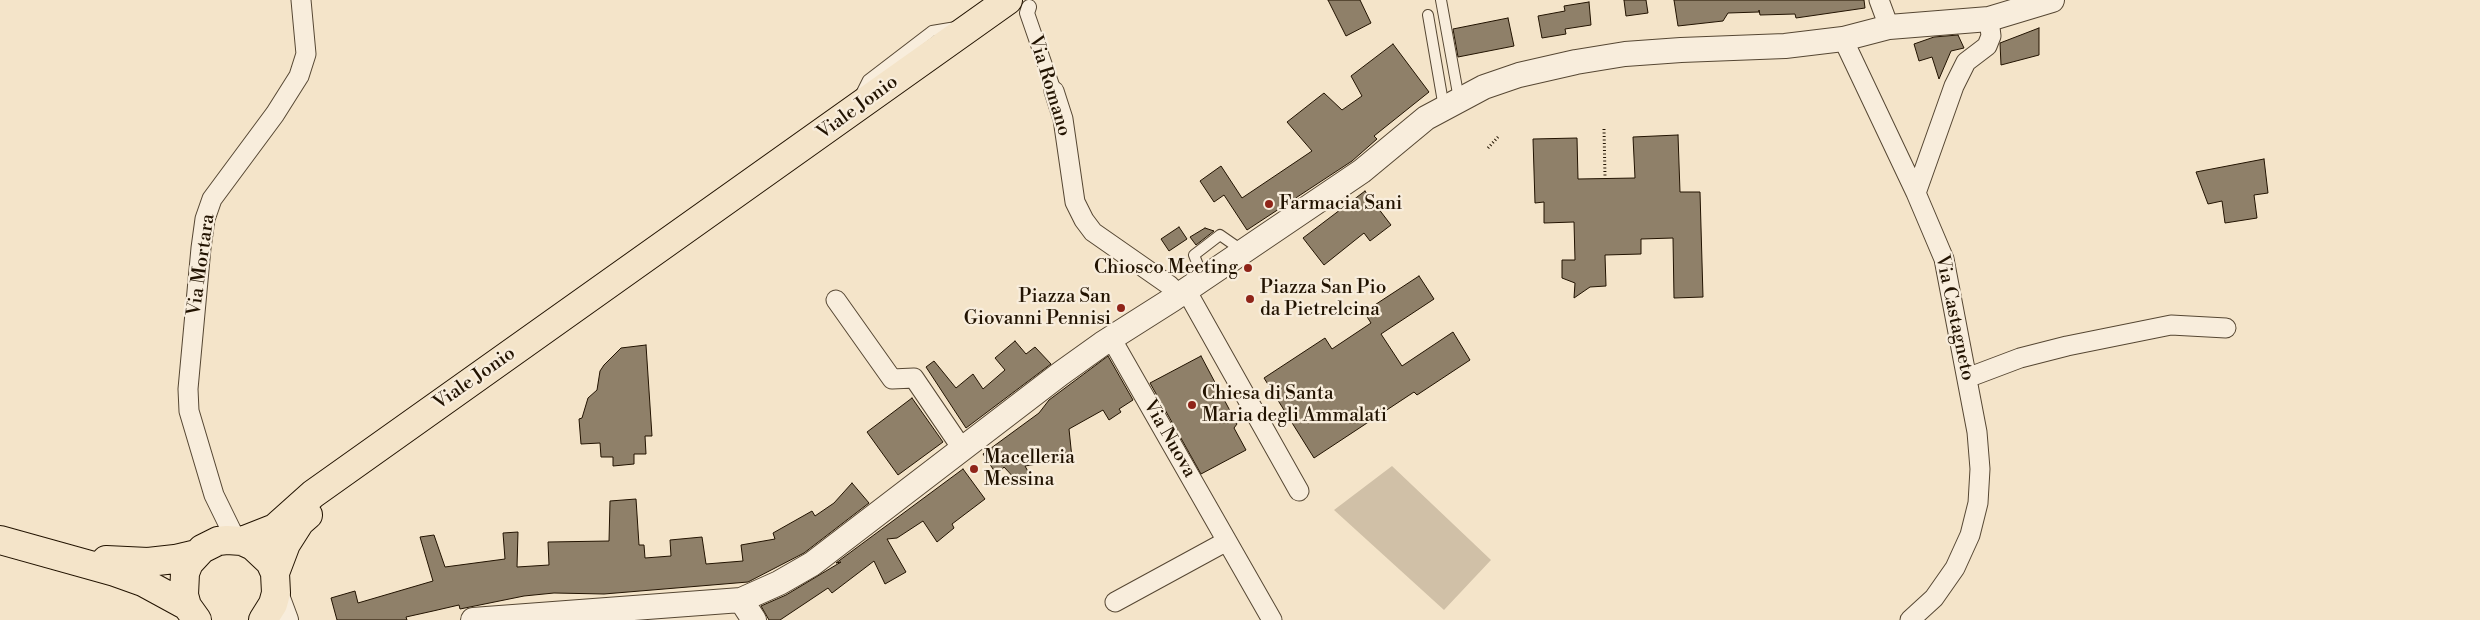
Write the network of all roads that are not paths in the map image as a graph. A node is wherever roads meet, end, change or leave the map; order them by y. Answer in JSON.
{"nodes":[{"id":1,"x":301,"y":0,"type":"edge"},
{"id":2,"x":1441,"y":0,"type":"edge"},
{"id":3,"x":1878,"y":0,"type":"edge"},
{"id":4,"x":2052,"y":0,"type":"edge"},
{"id":5,"x":1018,"y":4,"type":"edge"},
{"id":6,"x":1428,"y":15,"type":"dead end"},
{"id":7,"x":1989,"y":19,"type":"junction"},
{"id":8,"x":1889,"y":27,"type":"junction"},
{"id":9,"x":1844,"y":38,"type":"junction"},
{"id":10,"x":1054,"y":91,"type":"joint"},
{"id":11,"x":1452,"y":105,"type":"junction"},
{"id":12,"x":1916,"y":193,"type":"junction"},
{"id":13,"x":706,"y":215,"type":"junction"},
{"id":14,"x":1190,"y":288,"type":"junction"},
{"id":15,"x":836,"y":300,"type":"dead end"},
{"id":16,"x":2226,"y":328,"type":"dead end"},
{"id":17,"x":1112,"y":338,"type":"junction"},
{"id":18,"x":1967,"y":378,"type":"junction"},
{"id":19,"x":963,"y":450,"type":"junction"},
{"id":20,"x":1299,"y":490,"type":"dead end"},
{"id":21,"x":214,"y":495,"type":"junction"},
{"id":22,"x":239,"y":541,"type":"junction"},
{"id":23,"x":1227,"y":541,"type":"junction"},
{"id":24,"x":5,"y":543,"type":"edge"},
{"id":25,"x":202,"y":549,"type":"junction"},
{"id":26,"x":276,"y":583,"type":"junction"},
{"id":27,"x":741,"y":600,"type":"junction"},
{"id":28,"x":1115,"y":602,"type":"dead end"},
{"id":29,"x":191,"y":615,"type":"edge"},
{"id":30,"x":608,"y":615,"type":"edge"},
{"id":31,"x":263,"y":620,"type":"edge"},
{"id":32,"x":286,"y":620,"type":"edge"},
{"id":33,"x":473,"y":620,"type":"edge"},
{"id":34,"x":754,"y":620,"type":"edge"},
{"id":35,"x":1272,"y":620,"type":"edge"},
{"id":36,"x":1910,"y":620,"type":"edge"}],
"edges":[{"from":1,"to":21,"type":"street","name":"Via Mortara"},
{"from":2,"to":11,"type":"lane"},
{"from":3,"to":8,"type":"street"},
{"from":4,"to":7,"type":"street"},
{"from":5,"to":10,"type":"street","name":"Via Romano"},
{"from":5,"to":13,"type":"main road","name":"Viale Jonio"},
{"from":6,"to":11,"type":"lane"},
{"from":7,"to":8,"type":"street"},
{"from":7,"to":12,"type":"street"},
{"from":8,"to":9,"type":"street"},
{"from":9,"to":11,"type":"street"},
{"from":9,"to":12,"type":"street","name":"Via Castagneto"},
{"from":10,"to":14,"type":"street","name":"Via Romano"},
{"from":11,"to":14,"type":"street"},
{"from":12,"to":18,"type":"street","name":"Via Castagneto"},
{"from":13,"to":22,"type":"main road","name":"Viale Jonio"},
{"from":13,"to":26,"type":"main road","name":"Viale Jonio"},
{"from":14,"to":17,"type":"street"},
{"from":14,"to":20,"type":"street"},
{"from":15,"to":19,"type":"street"},
{"from":16,"to":18,"type":"street"},
{"from":17,"to":19,"type":"street"},
{"from":17,"to":23,"type":"street","name":"Via Nuova"},
{"from":18,"to":36,"type":"street","name":"Via Castagneto"},
{"from":19,"to":27,"type":"street"},
{"from":21,"to":22,"type":"street"},
{"from":21,"to":25,"type":"street"},
{"from":22,"to":25,"type":"main road","name":"Viale Jonio"},
{"from":22,"to":26,"type":"main road"},
{"from":23,"to":28,"type":"street"},
{"from":23,"to":35,"type":"street","name":"Via Nuova"},
{"from":24,"to":25,"type":"main road","name":"Viale Jonio"},
{"from":24,"to":29,"type":"main road"},
{"from":25,"to":29,"type":"main road"},
{"from":26,"to":31,"type":"main road","name":"Viale Jonio"},
{"from":26,"to":32,"type":"street"},
{"from":27,"to":30,"type":"street"},
{"from":27,"to":34,"type":"street"},
{"from":30,"to":33,"type":"street"}]}
